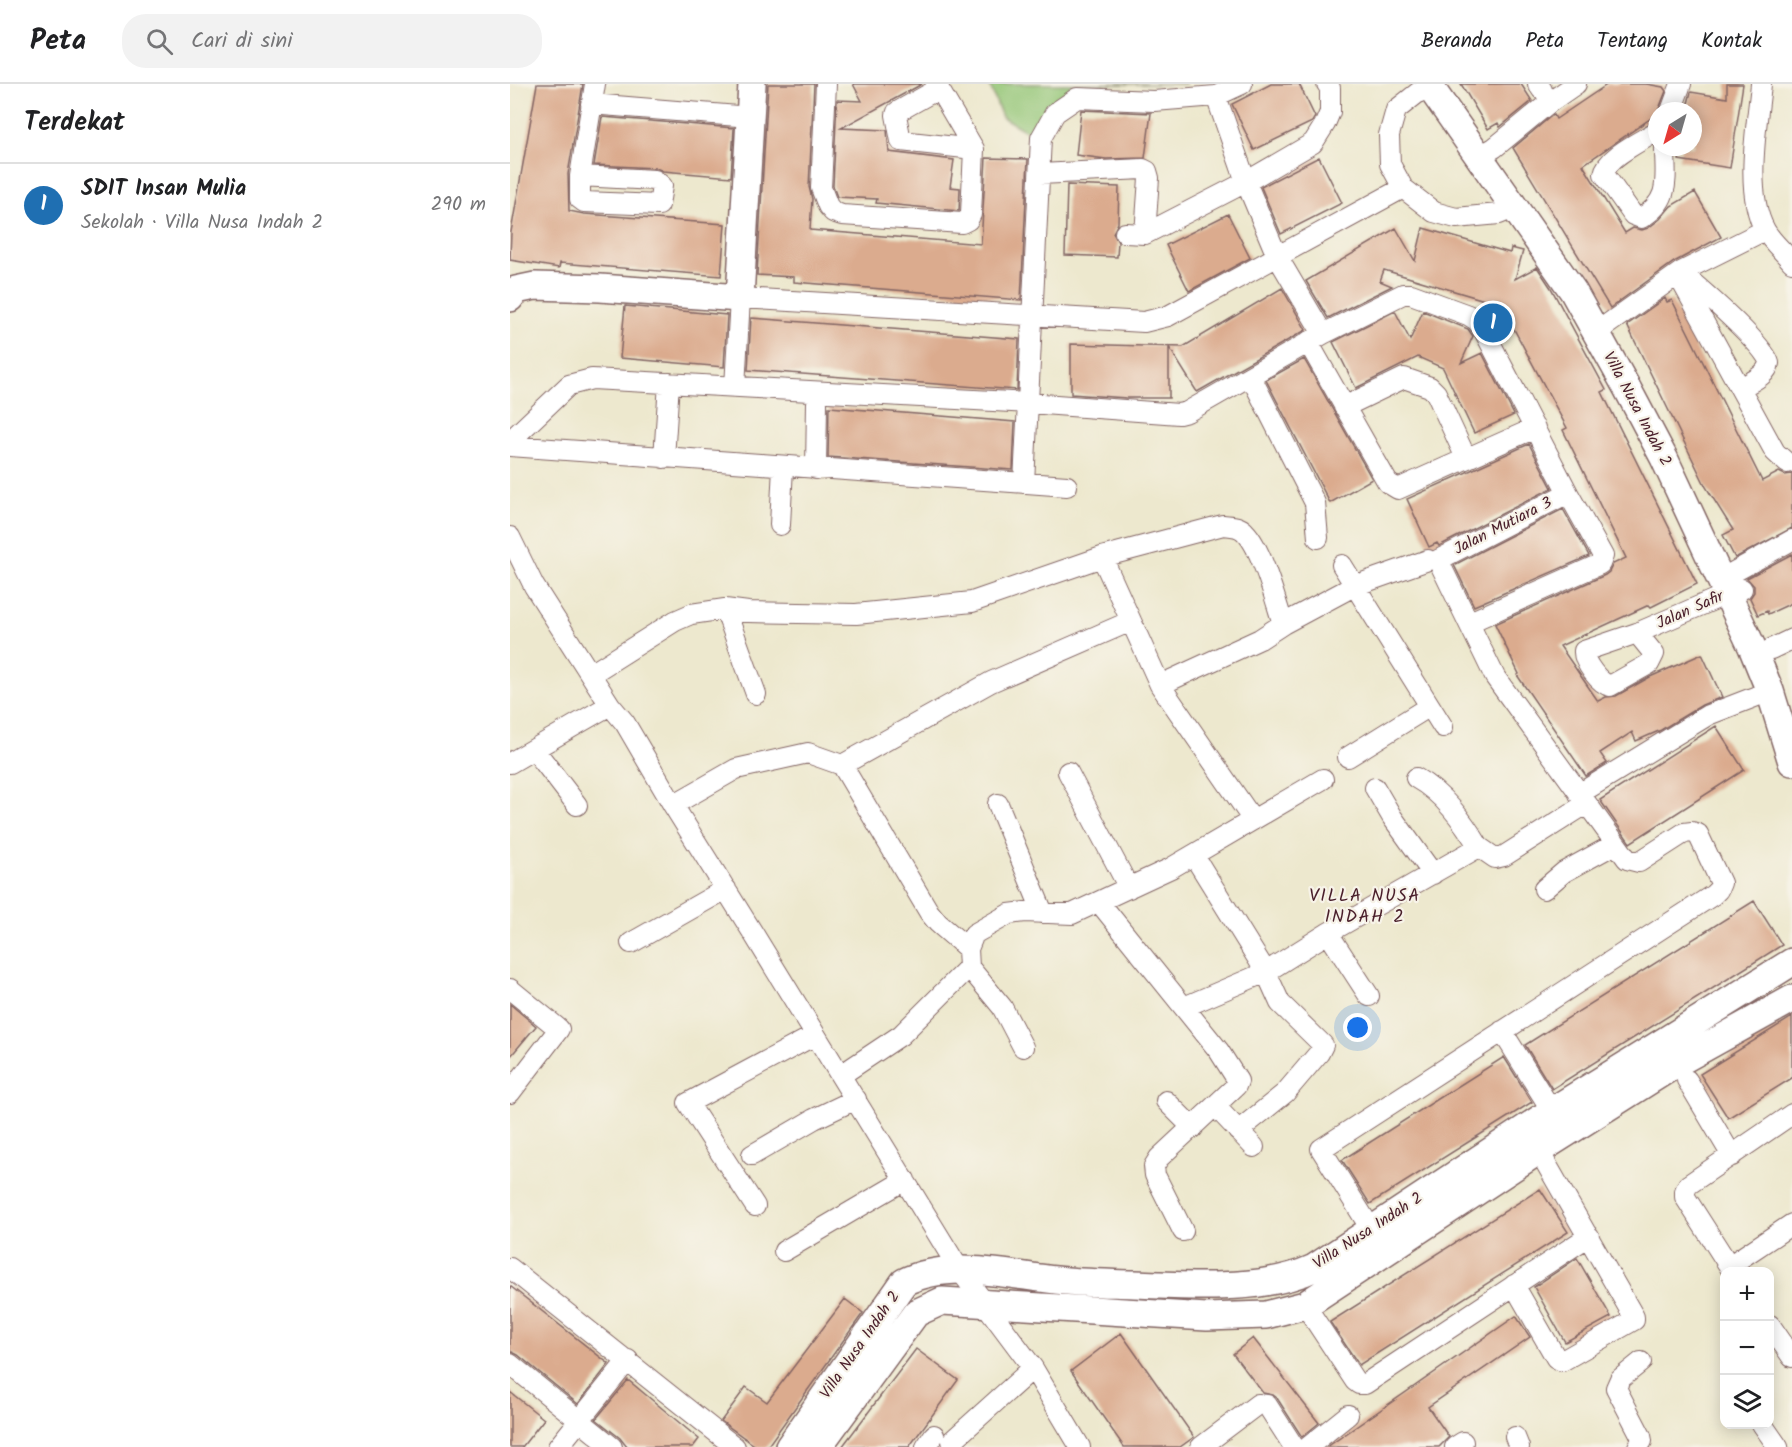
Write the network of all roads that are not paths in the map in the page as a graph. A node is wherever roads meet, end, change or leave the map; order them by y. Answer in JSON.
{"nodes":[{"id":1,"x":595,"y":84,"type":"edge"},
{"id":2,"x":752,"y":84,"type":"edge"},
{"id":3,"x":825,"y":84,"type":"edge"},
{"id":4,"x":1242,"y":84,"type":"edge"},
{"id":5,"x":1327,"y":84,"type":"edge"},
{"id":6,"x":1428,"y":84,"type":"edge"},
{"id":7,"x":1452,"y":84,"type":"edge"},
{"id":8,"x":1576,"y":84,"type":"edge"},
{"id":9,"x":1682,"y":84,"type":"edge"},
{"id":10,"x":1761,"y":84,"type":"edge"},
{"id":11,"x":937,"y":86,"type":"edge"},
{"id":12,"x":1216,"y":96,"type":"junction"},
{"id":13,"x":1675,"y":102,"type":"edge"},
{"id":14,"x":591,"y":104,"type":"junction"},
{"id":15,"x":750,"y":117,"type":"junction"},
{"id":16,"x":1648,"y":137,"type":"edge"},
{"id":17,"x":974,"y":149,"type":"junction"},
{"id":18,"x":1487,"y":152,"type":"junction"},
{"id":19,"x":1665,"y":156,"type":"edge"},
{"id":20,"x":1040,"y":174,"type":"junction"},
{"id":21,"x":580,"y":176,"type":"dead end"},
{"id":22,"x":1246,"y":182,"type":"junction"},
{"id":23,"x":1403,"y":188,"type":"junction"},
{"id":24,"x":1516,"y":207,"type":"junction"},
{"id":25,"x":1765,"y":230,"type":"junction"},
{"id":26,"x":1125,"y":234,"type":"dead end"},
{"id":27,"x":1145,"y":234,"type":"junction"},
{"id":28,"x":1277,"y":256,"type":"junction"},
{"id":29,"x":1792,"y":262,"type":"edge"},
{"id":30,"x":1679,"y":274,"type":"junction"},
{"id":31,"x":512,"y":289,"type":"edge"},
{"id":32,"x":740,"y":298,"type":"junction"},
{"id":33,"x":1033,"y":315,"type":"junction"},
{"id":34,"x":1608,"y":324,"type":"junction"},
{"id":35,"x":1315,"y":338,"type":"junction"},
{"id":36,"x":1251,"y":377,"type":"junction"},
{"id":37,"x":669,"y":383,"type":"junction"},
{"id":38,"x":735,"y":387,"type":"junction"},
{"id":39,"x":1741,"y":388,"type":"junction"},
{"id":40,"x":817,"y":403,"type":"dead end"},
{"id":41,"x":1029,"y":403,"type":"junction"},
{"id":42,"x":1344,"y":407,"type":"junction"},
{"id":43,"x":1535,"y":428,"type":"junction"},
{"id":44,"x":510,"y":441,"type":"edge"},
{"id":45,"x":510,"y":446,"type":"edge"},
{"id":46,"x":664,"y":458,"type":"junction"},
{"id":47,"x":1466,"y":458,"type":"junction"},
{"id":48,"x":1787,"y":463,"type":"dead end"},
{"id":49,"x":783,"y":467,"type":"junction"},
{"id":50,"x":816,"y":469,"type":"junction"},
{"id":51,"x":1024,"y":483,"type":"junction"},
{"id":52,"x":1067,"y":486,"type":"dead end"},
{"id":53,"x":1568,"y":493,"type":"junction"},
{"id":54,"x":780,"y":525,"type":"dead end"},
{"id":55,"x":510,"y":537,"type":"edge"},
{"id":56,"x":1318,"y":538,"type":"dead end"},
{"id":57,"x":1792,"y":540,"type":"edge"},
{"id":58,"x":1102,"y":557,"type":"junction"},
{"id":59,"x":1433,"y":560,"type":"junction"},
{"id":60,"x":516,"y":565,"type":"edge"},
{"id":61,"x":1342,"y":565,"type":"dead end"},
{"id":62,"x":1731,"y":583,"type":"junction"},
{"id":63,"x":1354,"y":586,"type":"junction"},
{"id":64,"x":725,"y":609,"type":"junction"},
{"id":65,"x":1131,"y":621,"type":"junction"},
{"id":66,"x":1470,"y":622,"type":"junction"},
{"id":67,"x":1283,"y":624,"type":"junction"},
{"id":68,"x":1637,"y":633,"type":"dead end"},
{"id":69,"x":1782,"y":644,"type":"edge"},
{"id":70,"x":591,"y":674,"type":"junction"},
{"id":71,"x":1160,"y":685,"type":"junction"},
{"id":72,"x":1770,"y":691,"type":"junction"},
{"id":73,"x":756,"y":694,"type":"dead end"},
{"id":74,"x":610,"y":705,"type":"junction"},
{"id":75,"x":1430,"y":706,"type":"junction"},
{"id":76,"x":1792,"y":707,"type":"edge"},
{"id":77,"x":1443,"y":727,"type":"dead end"},
{"id":78,"x":534,"y":749,"type":"junction"},
{"id":79,"x":1348,"y":757,"type":"dead end"},
{"id":80,"x":1792,"y":762,"type":"edge"},
{"id":81,"x":510,"y":763,"type":"edge"},
{"id":82,"x":842,"y":765,"type":"junction"},
{"id":83,"x":1068,"y":772,"type":"dead end"},
{"id":84,"x":1323,"y":778,"type":"dead end"},
{"id":85,"x":1416,"y":778,"type":"dead end"},
{"id":86,"x":1375,"y":788,"type":"dead end"},
{"id":87,"x":1582,"y":799,"type":"junction"},
{"id":88,"x":998,"y":804,"type":"dead end"},
{"id":89,"x":577,"y":805,"type":"dead end"},
{"id":90,"x":673,"y":805,"type":"junction"},
{"id":91,"x":1253,"y":820,"type":"junction"},
{"id":92,"x":1615,"y":844,"type":"junction"},
{"id":93,"x":1479,"y":847,"type":"junction"},
{"id":94,"x":1194,"y":856,"type":"junction"},
{"id":95,"x":1432,"y":874,"type":"junction"},
{"id":96,"x":1129,"y":888,"type":"junction"},
{"id":97,"x":726,"y":889,"type":"junction"},
{"id":98,"x":1544,"y":889,"type":"dead end"},
{"id":99,"x":1099,"y":902,"type":"junction"},
{"id":100,"x":1043,"y":913,"type":"junction"},
{"id":101,"x":1328,"y":933,"type":"junction"},
{"id":102,"x":631,"y":943,"type":"dead end"},
{"id":103,"x":968,"y":958,"type":"junction"},
{"id":104,"x":1792,"y":962,"type":"edge"},
{"id":105,"x":1266,"y":972,"type":"junction"},
{"id":106,"x":510,"y":988,"type":"edge"},
{"id":107,"x":1369,"y":996,"type":"dead end"},
{"id":108,"x":1792,"y":999,"type":"edge"},
{"id":109,"x":1184,"y":1007,"type":"junction"},
{"id":110,"x":1502,"y":1031,"type":"junction"},
{"id":111,"x":815,"y":1035,"type":"junction"},
{"id":112,"x":1023,"y":1047,"type":"dead end"},
{"id":113,"x":840,"y":1075,"type":"junction"},
{"id":114,"x":1687,"y":1080,"type":"dead end"},
{"id":115,"x":513,"y":1083,"type":"edge"},
{"id":116,"x":856,"y":1099,"type":"junction"},
{"id":117,"x":1166,"y":1101,"type":"dead end"},
{"id":118,"x":1216,"y":1107,"type":"junction"},
{"id":119,"x":1552,"y":1111,"type":"junction"},
{"id":120,"x":1792,"y":1114,"type":"edge"},
{"id":121,"x":1192,"y":1128,"type":"junction"},
{"id":122,"x":1238,"y":1131,"type":"junction"},
{"id":123,"x":1532,"y":1139,"type":"junction"},
{"id":124,"x":1254,"y":1147,"type":"dead end"},
{"id":125,"x":752,"y":1155,"type":"dead end"},
{"id":126,"x":1732,"y":1156,"type":"junction"},
{"id":127,"x":905,"y":1180,"type":"junction"},
{"id":128,"x":755,"y":1206,"type":"dead end"},
{"id":129,"x":1792,"y":1224,"type":"edge"},
{"id":130,"x":1371,"y":1229,"type":"junction"},
{"id":131,"x":1183,"y":1232,"type":"dead end"},
{"id":132,"x":1589,"y":1236,"type":"junction"},
{"id":133,"x":784,"y":1251,"type":"dead end"},
{"id":134,"x":1730,"y":1267,"type":"edge"},
{"id":135,"x":1734,"y":1267,"type":"edge"},
{"id":136,"x":510,"y":1268,"type":"edge"},
{"id":137,"x":960,"y":1269,"type":"junction"},
{"id":138,"x":1514,"y":1285,"type":"junction"},
{"id":139,"x":986,"y":1303,"type":"junction"},
{"id":140,"x":1305,"y":1305,"type":"junction"},
{"id":141,"x":1774,"y":1331,"type":"edge"},
{"id":142,"x":1792,"y":1357,"type":"edge"},
{"id":143,"x":627,"y":1360,"type":"junction"},
{"id":144,"x":1641,"y":1362,"type":"dead end"},
{"id":145,"x":510,"y":1364,"type":"edge"},
{"id":146,"x":1033,"y":1368,"type":"junction"},
{"id":147,"x":1348,"y":1415,"type":"dead end"},
{"id":148,"x":579,"y":1421,"type":"junction"},
{"id":149,"x":1765,"y":1429,"type":"edge"},
{"id":150,"x":937,"y":1441,"type":"edge"},
{"id":151,"x":558,"y":1447,"type":"edge"},
{"id":152,"x":612,"y":1447,"type":"edge"},
{"id":153,"x":735,"y":1447,"type":"edge"},
{"id":154,"x":789,"y":1447,"type":"edge"},
{"id":155,"x":818,"y":1447,"type":"edge"},
{"id":156,"x":1080,"y":1447,"type":"edge"},
{"id":157,"x":1201,"y":1447,"type":"edge"},
{"id":158,"x":1294,"y":1447,"type":"edge"},
{"id":159,"x":1308,"y":1447,"type":"edge"},
{"id":160,"x":1638,"y":1447,"type":"edge"},
{"id":161,"x":1778,"y":1447,"type":"edge"}],
"edges":[{"from":1,"to":14,"type":"street"},
{"from":2,"to":15,"type":"street"},
{"from":3,"to":17,"type":"street"},
{"from":4,"to":12,"type":"street"},
{"from":5,"to":22,"type":"street"},
{"from":6,"to":18,"type":"street","name":"Villa Nusa Indah 2"},
{"from":6,"to":23,"type":"street"},
{"from":7,"to":18,"type":"street","name":"Villa Nusa Indah 2"},
{"from":8,"to":18,"type":"street"},
{"from":9,"to":13,"type":"street"},
{"from":10,"to":25,"type":"street"},
{"from":11,"to":17,"type":"street"},
{"from":11,"to":17,"type":"street"},
{"from":12,"to":20,"type":"street"},
{"from":12,"to":22,"type":"street"},
{"from":14,"to":15,"type":"street"},
{"from":14,"to":21,"type":"street"},
{"from":15,"to":32,"type":"street"},
{"from":16,"to":19,"type":"street"},
{"from":18,"to":24,"type":"street","name":"Villa Nusa Indah 2"},
{"from":18,"to":34,"type":"street","name":"Villa Nusa Indah 2"},
{"from":20,"to":27,"type":"street"},
{"from":20,"to":33,"type":"street"},
{"from":22,"to":27,"type":"street"},
{"from":22,"to":28,"type":"street"},
{"from":23,"to":24,"type":"street"},
{"from":23,"to":28,"type":"street"},
{"from":24,"to":62,"type":"street","name":"Villa Nusa Indah 2"},
{"from":25,"to":29,"type":"street"},
{"from":25,"to":30,"type":"street"},
{"from":26,"to":27,"type":"street"},
{"from":28,"to":33,"type":"street"},
{"from":28,"to":35,"type":"street"},
{"from":30,"to":34,"type":"street"},
{"from":30,"to":39,"type":"street"},
{"from":30,"to":39,"type":"street"},
{"from":31,"to":32,"type":"street"},
{"from":32,"to":33,"type":"street"},
{"from":32,"to":38,"type":"street"},
{"from":33,"to":41,"type":"street"},
{"from":34,"to":62,"type":"street","name":"Villa Nusa Indah 2"},
{"from":35,"to":36,"type":"street"},
{"from":35,"to":42,"type":"street"},
{"from":35,"to":43,"type":"street"},
{"from":36,"to":41,"type":"street"},
{"from":36,"to":56,"type":"street"},
{"from":37,"to":38,"type":"street"},
{"from":37,"to":44,"type":"street"},
{"from":37,"to":46,"type":"street"},
{"from":38,"to":41,"type":"street"},
{"from":39,"to":48,"type":"street"},
{"from":40,"to":50,"type":"street"},
{"from":41,"to":51,"type":"street"},
{"from":42,"to":47,"type":"street"},
{"from":42,"to":47,"type":"street"},
{"from":43,"to":47,"type":"street"},
{"from":43,"to":53,"type":"street"},
{"from":45,"to":46,"type":"street"},
{"from":46,"to":49,"type":"street"},
{"from":49,"to":50,"type":"street"},
{"from":49,"to":54,"type":"street"},
{"from":50,"to":51,"type":"street"},
{"from":51,"to":52,"type":"street"},
{"from":53,"to":59,"type":"street","name":"Jalan Mutiara 3"},
{"from":53,"to":66,"type":"street"},
{"from":55,"to":60,"type":"street"},
{"from":57,"to":62,"type":"street","name":"Jalan Safir"},
{"from":58,"to":64,"type":"street"},
{"from":58,"to":65,"type":"street"},
{"from":58,"to":67,"type":"street"},
{"from":59,"to":63,"type":"street","name":"Jalan Mutiara 3"},
{"from":59,"to":66,"type":"street"},
{"from":60,"to":70,"type":"street"},
{"from":61,"to":63,"type":"street"},
{"from":62,"to":68,"type":"street","name":"Jalan Safir"},
{"from":62,"to":69,"type":"street","name":"Villa Nusa Indah 2"},
{"from":62,"to":72,"type":"street","name":"Villa Nusa Indah 2"},
{"from":63,"to":67,"type":"street","name":"Jalan Mutiara 3"},
{"from":63,"to":75,"type":"street"},
{"from":64,"to":70,"type":"street"},
{"from":64,"to":73,"type":"street"},
{"from":65,"to":71,"type":"street"},
{"from":65,"to":82,"type":"street"},
{"from":66,"to":87,"type":"street"},
{"from":67,"to":71,"type":"street","name":"Jalan Mutiara 3"},
{"from":69,"to":76,"type":"street","name":"Villa Nusa Indah 2"},
{"from":70,"to":74,"type":"street"},
{"from":71,"to":91,"type":"street"},
{"from":72,"to":80,"type":"street","name":"Villa Nusa Indah 2"},
{"from":72,"to":87,"type":"street"},
{"from":74,"to":78,"type":"street"},
{"from":74,"to":90,"type":"street"},
{"from":75,"to":77,"type":"street"},
{"from":75,"to":79,"type":"street"},
{"from":78,"to":81,"type":"street"},
{"from":78,"to":89,"type":"street"},
{"from":82,"to":90,"type":"street"},
{"from":82,"to":103,"type":"street"},
{"from":83,"to":96,"type":"street"},
{"from":84,"to":91,"type":"street"},
{"from":85,"to":93,"type":"street"},
{"from":86,"to":95,"type":"street"},
{"from":87,"to":92,"type":"street"},
{"from":87,"to":93,"type":"street"},
{"from":88,"to":100,"type":"street"},
{"from":90,"to":97,"type":"street"},
{"from":91,"to":94,"type":"street"},
{"from":92,"to":98,"type":"street"},
{"from":92,"to":110,"type":"street"},
{"from":93,"to":95,"type":"street"},
{"from":94,"to":96,"type":"street"},
{"from":94,"to":105,"type":"street"},
{"from":95,"to":101,"type":"street"},
{"from":96,"to":99,"type":"street"},
{"from":97,"to":102,"type":"street"},
{"from":97,"to":111,"type":"street"},
{"from":99,"to":100,"type":"street"},
{"from":99,"to":109,"type":"street"},
{"from":100,"to":103,"type":"street"},
{"from":101,"to":105,"type":"street"},
{"from":101,"to":107,"type":"street"},
{"from":103,"to":112,"type":"street"},
{"from":103,"to":113,"type":"street"},
{"from":104,"to":119,"type":"street","name":"Villa Nusa Indah 2"},
{"from":105,"to":109,"type":"street"},
{"from":105,"to":122,"type":"street"},
{"from":106,"to":115,"type":"street"},
{"from":108,"to":123,"type":"street","name":"Villa Nusa Indah 2"},
{"from":109,"to":118,"type":"street"},
{"from":110,"to":119,"type":"street"},
{"from":110,"to":130,"type":"street"},
{"from":111,"to":113,"type":"street"},
{"from":111,"to":128,"type":"street"},
{"from":113,"to":116,"type":"street"},
{"from":114,"to":126,"type":"street"},
{"from":116,"to":125,"type":"street"},
{"from":116,"to":127,"type":"street"},
{"from":117,"to":121,"type":"street"},
{"from":118,"to":121,"type":"street"},
{"from":118,"to":122,"type":"street"},
{"from":119,"to":123,"type":"street","name":"Villa Nusa Indah 2"},
{"from":120,"to":126,"type":"street"},
{"from":121,"to":131,"type":"street"},
{"from":122,"to":124,"type":"street"},
{"from":123,"to":130,"type":"street","name":"Villa Nusa Indah 2"},
{"from":123,"to":132,"type":"street"},
{"from":123,"to":140,"type":"street","name":"Villa Nusa Indah 2"},
{"from":126,"to":134,"type":"street"},
{"from":127,"to":133,"type":"street"},
{"from":127,"to":137,"type":"street"},
{"from":129,"to":135,"type":"street"},
{"from":130,"to":137,"type":"street","name":"Villa Nusa Indah 2"},
{"from":132,"to":138,"type":"street"},
{"from":132,"to":138,"type":"street"},
{"from":136,"to":143,"type":"street"},
{"from":137,"to":139,"type":"street"},
{"from":137,"to":154,"type":"street","name":"Villa Nusa Indah 2"},
{"from":138,"to":140,"type":"street"},
{"from":139,"to":140,"type":"street","name":"Villa Nusa Indah 2"},
{"from":139,"to":146,"type":"street"},
{"from":139,"to":155,"type":"street","name":"Villa Nusa Indah 2"},
{"from":141,"to":142,"type":"street"},
{"from":143,"to":148,"type":"street"},
{"from":143,"to":153,"type":"street"},
{"from":144,"to":160,"type":"street"},
{"from":145,"to":148,"type":"street"},
{"from":146,"to":150,"type":"street"},
{"from":146,"to":156,"type":"street"},
{"from":147,"to":159,"type":"street"},
{"from":148,"to":151,"type":"street"},
{"from":148,"to":152,"type":"street"},
{"from":149,"to":161,"type":"street"},
{"from":157,"to":158,"type":"street"}]}
